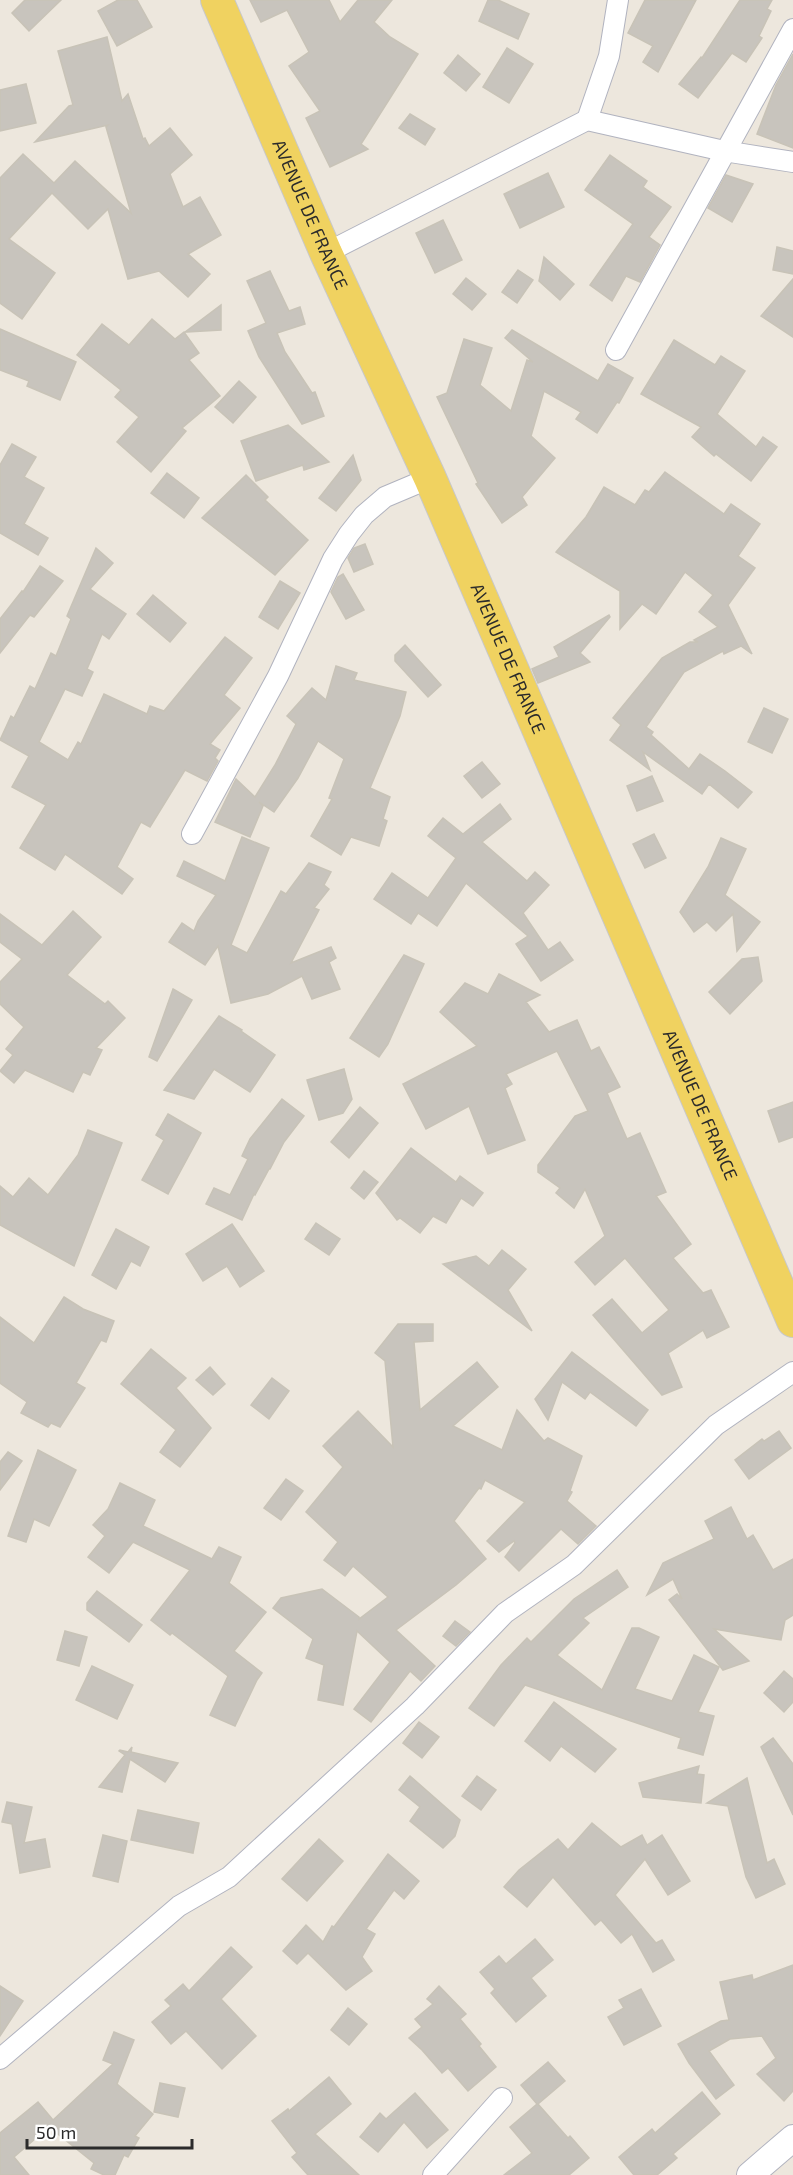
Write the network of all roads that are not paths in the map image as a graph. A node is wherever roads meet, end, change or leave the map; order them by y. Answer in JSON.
{"nodes":[{"id":1,"x":217,"y":0,"type":"edge"},
{"id":2,"x":618,"y":0,"type":"edge"},
{"id":3,"x":793,"y":29,"type":"edge"},
{"id":4,"x":587,"y":120,"type":"junction"},
{"id":5,"x":724,"y":151,"type":"junction"},
{"id":6,"x":793,"y":162,"type":"edge"},
{"id":7,"x":326,"y":253,"type":"junction"},
{"id":8,"x":616,"y":350,"type":"dead end"},
{"id":9,"x":429,"y":478,"type":"junction"},
{"id":10,"x":192,"y":834,"type":"dead end"},
{"id":11,"x":793,"y":1321,"type":"edge"},
{"id":12,"x":793,"y":1372,"type":"edge"},
{"id":13,"x":0,"y":2059,"type":"edge"},
{"id":14,"x":502,"y":2098,"type":"dead end"},
{"id":15,"x":793,"y":2138,"type":"edge"},
{"id":16,"x":433,"y":2175,"type":"edge"},
{"id":17,"x":750,"y":2175,"type":"edge"}],
"edges":[{"from":1,"to":7,"type":"main road","name":"AVENUE DE FRANCE"},
{"from":2,"to":4,"type":"street"},
{"from":3,"to":5,"type":"street"},
{"from":4,"to":5,"type":"street"},
{"from":4,"to":7,"type":"street"},
{"from":5,"to":6,"type":"street"},
{"from":5,"to":8,"type":"street"},
{"from":7,"to":9,"type":"main road","name":"AVENUE DE FRANCE"},
{"from":9,"to":10,"type":"street"},
{"from":9,"to":11,"type":"main road","name":"AVENUE DE FRANCE"},
{"from":12,"to":13,"type":"street"},
{"from":14,"to":16,"type":"street"},
{"from":15,"to":17,"type":"street"}]}
